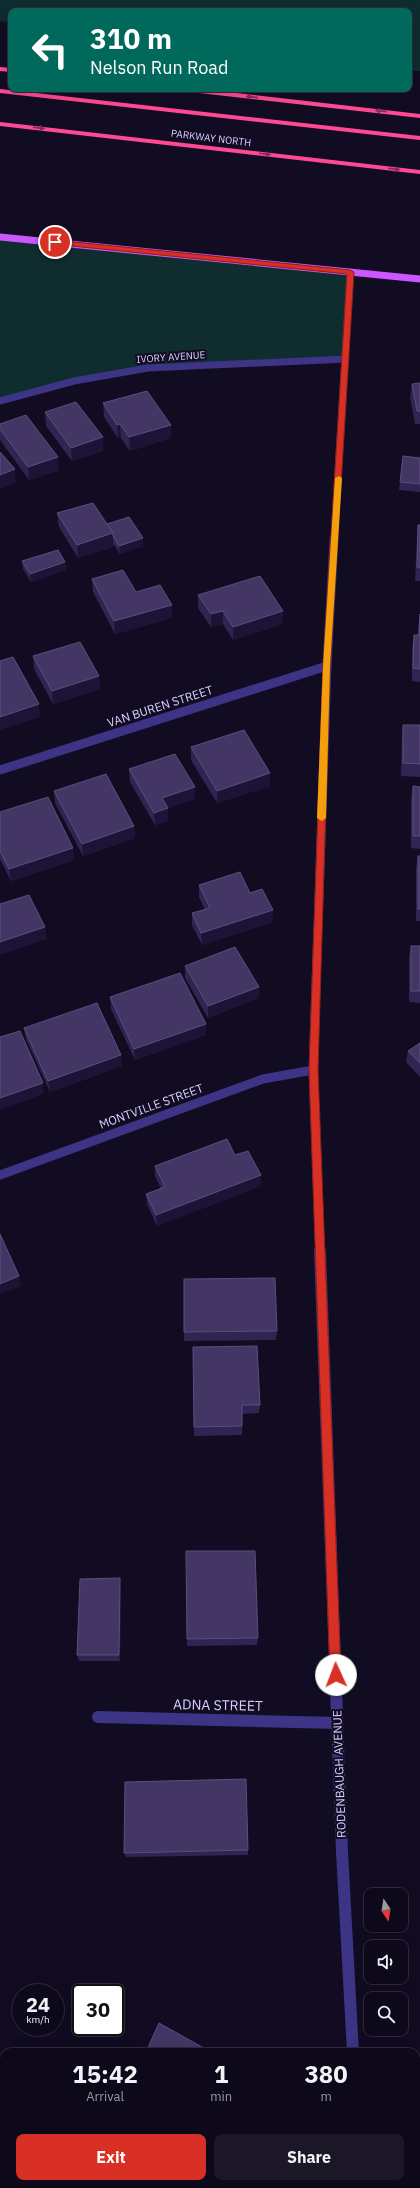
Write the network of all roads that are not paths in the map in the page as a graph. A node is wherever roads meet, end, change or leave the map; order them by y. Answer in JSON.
{"nodes":[{"id":1,"x":0,"y":92,"type":"edge"},
{"id":2,"x":208,"y":92,"type":"edge"},
{"id":3,"x":420,"y":116,"type":"edge"},
{"id":4,"x":0,"y":124,"type":"edge"},
{"id":5,"x":420,"y":138,"type":"edge"},
{"id":6,"x":420,"y":172,"type":"edge"},
{"id":7,"x":0,"y":237,"type":"edge"},
{"id":8,"x":350,"y":272,"type":"junction"},
{"id":9,"x":420,"y":279,"type":"edge"},
{"id":10,"x":346,"y":359,"type":"junction"},
{"id":11,"x":0,"y":401,"type":"edge"},
{"id":12,"x":327,"y":666,"type":"junction"},
{"id":13,"x":0,"y":770,"type":"edge"},
{"id":14,"x":313,"y":1070,"type":"junction"},
{"id":15,"x":0,"y":1175,"type":"edge"},
{"id":16,"x":98,"y":1717,"type":"dead end"},
{"id":17,"x":337,"y":1723,"type":"junction"},
{"id":18,"x":353,"y":2048,"type":"edge"}],
"edges":[{"from":1,"to":5,"type":"highway"},
{"from":3,"to":2,"type":"highway","one_way":true},
{"from":4,"to":6,"type":"highway","name":"PARKWAY NORTH","one_way":true},
{"from":7,"to":8,"type":"main road"},
{"from":8,"to":9,"type":"main road"},
{"from":8,"to":10,"type":"street","name":"RODENBAUGH AVENUE"},
{"from":10,"to":11,"type":"street","name":"IVORY AVENUE"},
{"from":10,"to":12,"type":"street","name":"RODENBAUGH AVENUE"},
{"from":12,"to":13,"type":"street","name":"VAN BUREN STREET"},
{"from":12,"to":14,"type":"street","name":"RODENBAUGH AVENUE"},
{"from":14,"to":15,"type":"street","name":"MONTVILLE STREET"},
{"from":14,"to":17,"type":"street","name":"RODENBAUGH AVENUE"},
{"from":16,"to":17,"type":"street","name":"ADNA STREET"},
{"from":17,"to":18,"type":"street","name":"RODENBAUGH AVENUE"}]}
